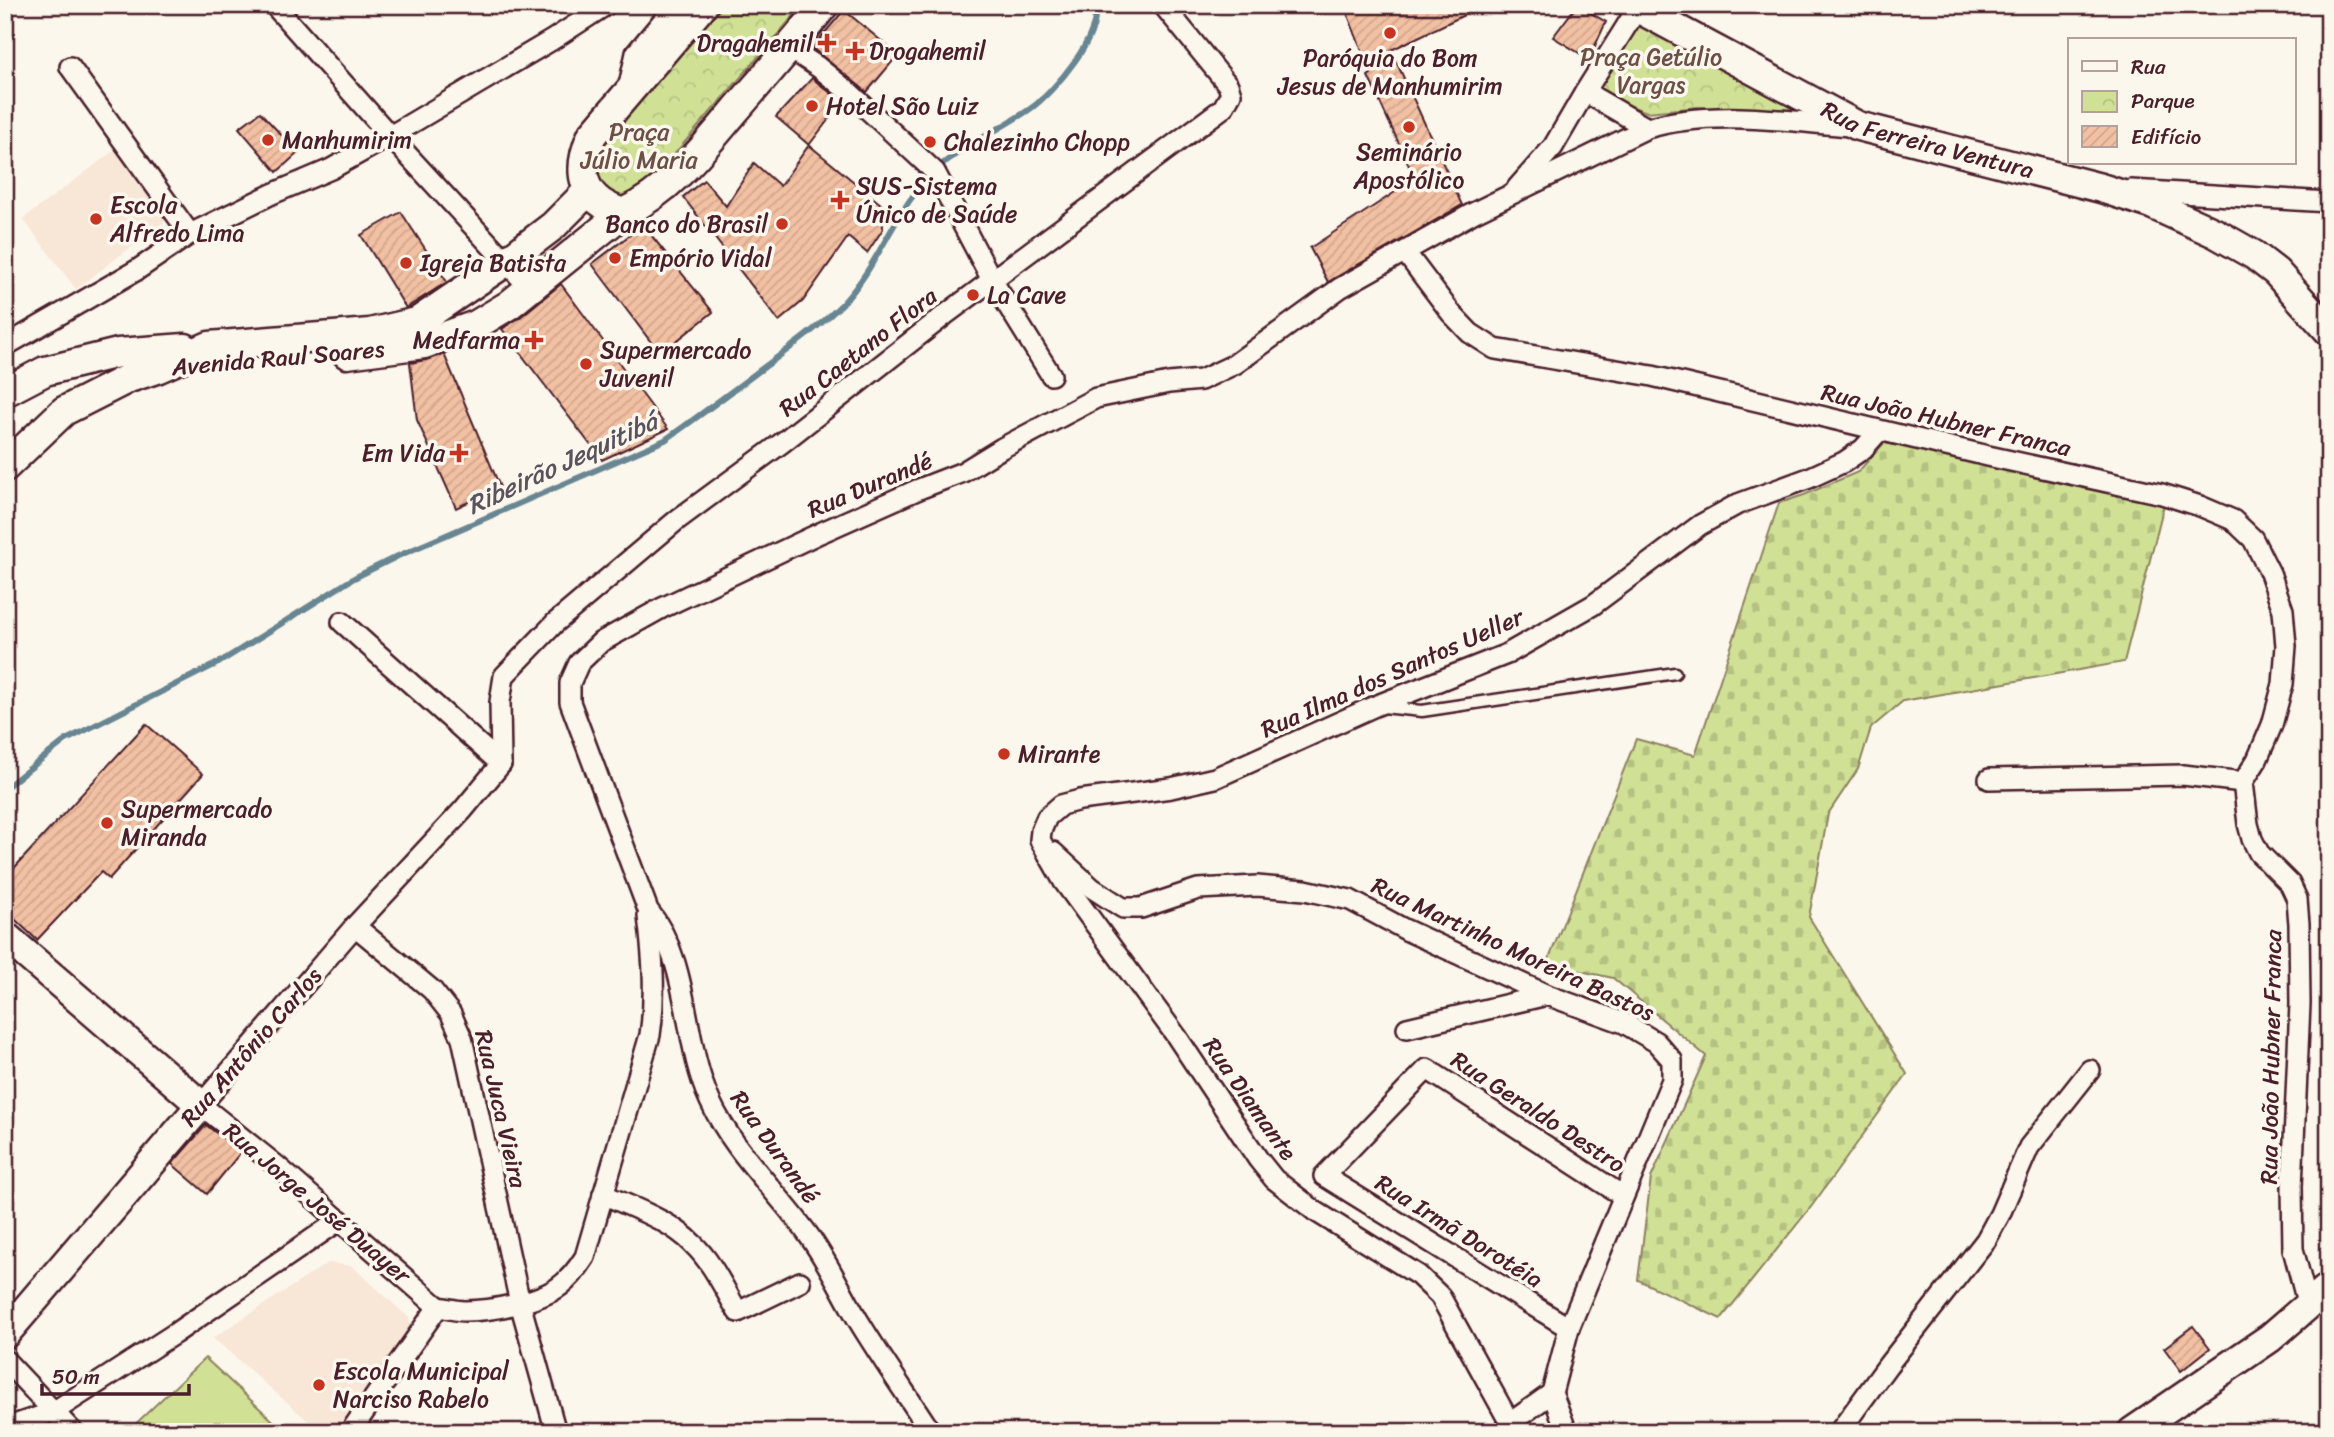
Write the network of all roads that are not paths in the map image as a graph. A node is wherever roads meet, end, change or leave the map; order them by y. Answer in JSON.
{"nodes":[{"id":1,"x":274,"y":5,"type":"edge"},
{"id":2,"x":606,"y":5,"type":"edge"},
{"id":3,"x":676,"y":5,"type":"edge"},
{"id":4,"x":703,"y":5,"type":"edge"},
{"id":5,"x":824,"y":5,"type":"edge"},
{"id":6,"x":1163,"y":5,"type":"edge"},
{"id":7,"x":1634,"y":7,"type":"edge"},
{"id":8,"x":789,"y":48,"type":"junction"},
{"id":9,"x":70,"y":67,"type":"dead end"},
{"id":10,"x":1585,"y":92,"type":"junction"},
{"id":11,"x":627,"y":93,"type":"junction"},
{"id":12,"x":1858,"y":126,"type":"junction"},
{"id":13,"x":1647,"y":128,"type":"junction"},
{"id":14,"x":390,"y":136,"type":"junction"},
{"id":15,"x":2101,"y":188,"type":"junction"},
{"id":16,"x":588,"y":191,"type":"junction"},
{"id":17,"x":1514,"y":192,"type":"junction"},
{"id":18,"x":2329,"y":202,"type":"edge"},
{"id":19,"x":632,"y":209,"type":"junction"},
{"id":20,"x":190,"y":234,"type":"junction"},
{"id":21,"x":1405,"y":252,"type":"junction"},
{"id":22,"x":507,"y":261,"type":"junction"},
{"id":23,"x":992,"y":280,"type":"junction"},
{"id":24,"x":530,"y":288,"type":"junction"},
{"id":25,"x":435,"y":326,"type":"junction"},
{"id":26,"x":2329,"y":331,"type":"edge"},
{"id":27,"x":5,"y":346,"type":"edge"},
{"id":28,"x":211,"y":355,"type":"junction"},
{"id":29,"x":1051,"y":375,"type":"dead end"},
{"id":30,"x":5,"y":392,"type":"edge"},
{"id":31,"x":1879,"y":431,"type":"junction"},
{"id":32,"x":5,"y":467,"type":"edge"},
{"id":33,"x":342,"y":622,"type":"dead end"},
{"id":34,"x":1675,"y":673,"type":"dead end"},
{"id":35,"x":1376,"y":706,"type":"junction"},
{"id":36,"x":501,"y":764,"type":"junction"},
{"id":37,"x":1989,"y":779,"type":"dead end"},
{"id":38,"x":2243,"y":782,"type":"junction"},
{"id":39,"x":1040,"y":840,"type":"junction"},
{"id":40,"x":648,"y":911,"type":"junction"},
{"id":41,"x":355,"y":926,"type":"junction"},
{"id":42,"x":5,"y":936,"type":"edge"},
{"id":43,"x":1547,"y":995,"type":"junction"},
{"id":44,"x":1407,"y":1028,"type":"dead end"},
{"id":45,"x":2090,"y":1070,"type":"dead end"},
{"id":46,"x":201,"y":1105,"type":"junction"},
{"id":47,"x":1324,"y":1176,"type":"joint"},
{"id":48,"x":603,"y":1194,"type":"junction"},
{"id":49,"x":1623,"y":1196,"type":"junction"},
{"id":50,"x":340,"y":1220,"type":"junction"},
{"id":51,"x":800,"y":1282,"type":"dead end"},
{"id":52,"x":2319,"y":1297,"type":"edge"},
{"id":53,"x":520,"y":1303,"type":"junction"},
{"id":54,"x":438,"y":1307,"type":"junction"},
{"id":55,"x":1569,"y":1328,"type":"junction"},
{"id":56,"x":5,"y":1334,"type":"edge"},
{"id":57,"x":5,"y":1360,"type":"edge"},
{"id":58,"x":1552,"y":1393,"type":"junction"},
{"id":59,"x":53,"y":1412,"type":"junction"},
{"id":60,"x":1508,"y":1427,"type":"edge"},
{"id":61,"x":5,"y":1428,"type":"edge"},
{"id":62,"x":74,"y":1432,"type":"edge"},
{"id":63,"x":349,"y":1432,"type":"edge"},
{"id":64,"x":556,"y":1432,"type":"edge"},
{"id":65,"x":930,"y":1432,"type":"edge"},
{"id":66,"x":1567,"y":1432,"type":"edge"},
{"id":67,"x":1839,"y":1432,"type":"edge"},
{"id":68,"x":2132,"y":1432,"type":"edge"}],
"edges":[{"from":1,"to":14,"type":"street"},
{"from":2,"to":14,"type":"street"},
{"from":3,"to":11,"type":"street"},
{"from":4,"to":11,"type":"street"},
{"from":5,"to":8,"type":"street","name":"Avenida Raul Soares"},
{"from":6,"to":23,"type":"street","name":"Rua Caetano Flora"},
{"from":7,"to":10,"type":"street"},
{"from":7,"to":12,"type":"street","name":"Rua Ferreira Ventura"},
{"from":8,"to":19,"type":"street","name":"Avenida Raul Soares"},
{"from":8,"to":23,"type":"street"},
{"from":9,"to":20,"type":"street"},
{"from":10,"to":13,"type":"street"},
{"from":10,"to":17,"type":"street"},
{"from":11,"to":16,"type":"street"},
{"from":12,"to":13,"type":"street","name":"Rua Durandé"},
{"from":12,"to":15,"type":"street","name":"Rua Ferreira Ventura"},
{"from":13,"to":17,"type":"street","name":"Rua Durandé"},
{"from":14,"to":20,"type":"street"},
{"from":14,"to":22,"type":"street"},
{"from":15,"to":18,"type":"street"},
{"from":15,"to":26,"type":"street","name":"Rua Ferreira Ventura"},
{"from":16,"to":19,"type":"street"},
{"from":16,"to":22,"type":"street","name":"Avenida Raul Soares"},
{"from":17,"to":21,"type":"street","name":"Rua Durandé"},
{"from":19,"to":24,"type":"street","name":"Avenida Raul Soares"},
{"from":20,"to":27,"type":"street"},
{"from":21,"to":31,"type":"street","name":"Rua João Hubner Franca"},
{"from":21,"to":40,"type":"street","name":"Rua Durandé"},
{"from":22,"to":24,"type":"street"},
{"from":22,"to":25,"type":"street","name":"Avenida Raul Soares"},
{"from":23,"to":29,"type":"street"},
{"from":23,"to":36,"type":"street","name":"Rua Caetano Flora"},
{"from":24,"to":25,"type":"street","name":"Avenida Raul Soares"},
{"from":25,"to":28,"type":"street","name":"Avenida Raul Soares"},
{"from":28,"to":30,"type":"street"},
{"from":28,"to":32,"type":"street","name":"Avenida Raul Soares"},
{"from":31,"to":35,"type":"street","name":"Rua Ilma dos Santos Ueller"},
{"from":31,"to":38,"type":"street","name":"Rua João Hubner Franca"},
{"from":33,"to":36,"type":"street"},
{"from":34,"to":35,"type":"lane"},
{"from":35,"to":39,"type":"street","name":"Rua Ilma dos Santos Ueller"},
{"from":36,"to":41,"type":"street","name":"Rua Antônio Carlos"},
{"from":37,"to":38,"type":"street"},
{"from":38,"to":52,"type":"street","name":"Rua João Hubner Franca"},
{"from":39,"to":43,"type":"street","name":"Rua Martinho Moreira Bastos"},
{"from":39,"to":60,"type":"street","name":"Rua Diamante"},
{"from":40,"to":48,"type":"street"},
{"from":40,"to":65,"type":"street","name":"Rua Durandé"},
{"from":41,"to":46,"type":"street","name":"Rua Antônio Carlos"},
{"from":41,"to":53,"type":"street","name":"Rua Juca Vieira"},
{"from":42,"to":46,"type":"street","name":"Rua Jorge José Duayer"},
{"from":43,"to":44,"type":"street"},
{"from":43,"to":49,"type":"street","name":"Rua Martinho Moreira Bastos"},
{"from":45,"to":67,"type":"street"},
{"from":46,"to":50,"type":"street","name":"Rua Jorge José Duayer"},
{"from":46,"to":56,"type":"street","name":"Rua Antônio Carlos"},
{"from":47,"to":49,"type":"street","name":"Rua Geraldo Destro"},
{"from":47,"to":55,"type":"street","name":"Rua Irmã Dorotéia"},
{"from":48,"to":51,"type":"street"},
{"from":48,"to":53,"type":"street"},
{"from":49,"to":55,"type":"street","name":"Rua Martinho Moreira Bastos"},
{"from":50,"to":54,"type":"street","name":"Rua Jorge José Duayer"},
{"from":50,"to":59,"type":"street"},
{"from":52,"to":68,"type":"street"},
{"from":53,"to":54,"type":"street"},
{"from":53,"to":64,"type":"street","name":"Rua Juca Vieira"},
{"from":54,"to":63,"type":"street"},
{"from":55,"to":58,"type":"street","name":"Rua Martinho Moreira Bastos"},
{"from":57,"to":59,"type":"street"},
{"from":58,"to":60,"type":"street"},
{"from":58,"to":66,"type":"street"},
{"from":59,"to":61,"type":"street"},
{"from":59,"to":62,"type":"street"}]}
